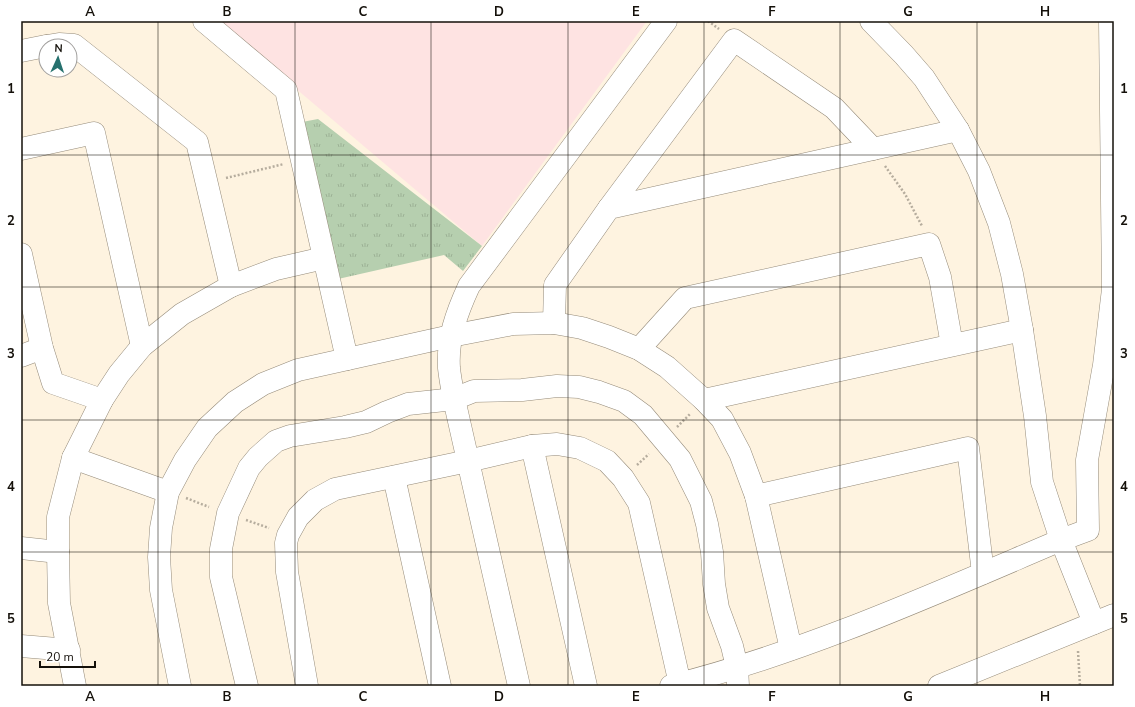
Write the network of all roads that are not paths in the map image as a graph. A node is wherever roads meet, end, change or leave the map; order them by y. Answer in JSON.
{"nodes":[{"id":1,"x":204,"y":21,"type":"edge"},
{"id":2,"x":666,"y":21,"type":"edge"},
{"id":3,"x":871,"y":21,"type":"edge"},
{"id":4,"x":1110,"y":21,"type":"edge"},
{"id":5,"x":78,"y":47,"type":"edge"},
{"id":6,"x":38,"y":48,"type":"edge"},
{"id":7,"x":21,"y":51,"type":"edge"},
{"id":8,"x":958,"y":130,"type":"junction"},
{"id":9,"x":21,"y":149,"type":"edge"},
{"id":10,"x":873,"y":149,"type":"junction"},
{"id":11,"x":609,"y":208,"type":"junction"},
{"id":12,"x":21,"y":254,"type":"edge"},
{"id":13,"x":324,"y":258,"type":"junction"},
{"id":14,"x":231,"y":286,"type":"junction"},
{"id":15,"x":554,"y":323,"type":"junction"},
{"id":16,"x":1022,"y":330,"type":"junction"},
{"id":17,"x":451,"y":336,"type":"junction"},
{"id":18,"x":952,"y":345,"type":"junction"},
{"id":19,"x":142,"y":346,"type":"junction"},
{"id":20,"x":42,"y":348,"type":"junction"},
{"id":21,"x":639,"y":349,"type":"junction"},
{"id":22,"x":21,"y":356,"type":"edge"},
{"id":23,"x":347,"y":359,"type":"junction"},
{"id":24,"x":454,"y":399,"type":"junction"},
{"id":25,"x":102,"y":400,"type":"junction"},
{"id":26,"x":704,"y":400,"type":"junction"},
{"id":27,"x":532,"y":446,"type":"junction"},
{"id":28,"x":73,"y":458,"type":"junction"},
{"id":29,"x":468,"y":461,"type":"junction"},
{"id":30,"x":394,"y":477,"type":"junction"},
{"id":31,"x":168,"y":492,"type":"junction"},
{"id":32,"x":756,"y":496,"type":"junction"},
{"id":33,"x":1062,"y":540,"type":"junction"},
{"id":34,"x":21,"y":548,"type":"edge"},
{"id":35,"x":58,"y":552,"type":"junction"},
{"id":36,"x":983,"y":573,"type":"junction"},
{"id":37,"x":1114,"y":615,"type":"edge"},
{"id":38,"x":1094,"y":623,"type":"junction"},
{"id":39,"x":21,"y":646,"type":"edge"},
{"id":40,"x":791,"y":649,"type":"junction"},
{"id":41,"x":69,"y":650,"type":"junction"},
{"id":42,"x":738,"y":677,"type":"edge"},
{"id":43,"x":676,"y":685,"type":"edge"},
{"id":44,"x":75,"y":686,"type":"edge"},
{"id":45,"x":180,"y":686,"type":"edge"},
{"id":46,"x":247,"y":686,"type":"edge"},
{"id":47,"x":307,"y":686,"type":"edge"},
{"id":48,"x":440,"y":686,"type":"edge"},
{"id":49,"x":519,"y":686,"type":"edge"},
{"id":50,"x":586,"y":686,"type":"edge"},
{"id":51,"x":939,"y":686,"type":"edge"}],
"edges":[{"from":1,"to":13,"type":"street"},
{"from":2,"to":17,"type":"street"},
{"from":3,"to":8,"type":"street"},
{"from":4,"to":33,"type":"street"},
{"from":5,"to":14,"type":"street"},
{"from":6,"to":7,"type":"street"},
{"from":8,"to":10,"type":"street"},
{"from":8,"to":16,"type":"street"},
{"from":9,"to":19,"type":"street"},
{"from":10,"to":11,"type":"street"},
{"from":10,"to":11,"type":"street"},
{"from":11,"to":15,"type":"street"},
{"from":12,"to":20,"type":"street"},
{"from":13,"to":14,"type":"street"},
{"from":13,"to":23,"type":"street"},
{"from":14,"to":19,"type":"street"},
{"from":15,"to":17,"type":"street"},
{"from":15,"to":21,"type":"street"},
{"from":16,"to":18,"type":"street"},
{"from":16,"to":33,"type":"street"},
{"from":17,"to":23,"type":"street"},
{"from":17,"to":24,"type":"street"},
{"from":18,"to":21,"type":"street"},
{"from":18,"to":26,"type":"street"},
{"from":19,"to":25,"type":"street"},
{"from":20,"to":22,"type":"street"},
{"from":20,"to":25,"type":"street"},
{"from":21,"to":26,"type":"street"},
{"from":23,"to":31,"type":"street"},
{"from":24,"to":29,"type":"street"},
{"from":24,"to":42,"type":"street"},
{"from":24,"to":46,"type":"street"},
{"from":25,"to":28,"type":"street"},
{"from":26,"to":32,"type":"street"},
{"from":27,"to":29,"type":"street"},
{"from":27,"to":43,"type":"street"},
{"from":27,"to":50,"type":"street"},
{"from":28,"to":31,"type":"street"},
{"from":28,"to":35,"type":"street"},
{"from":29,"to":30,"type":"street"},
{"from":29,"to":49,"type":"street"},
{"from":30,"to":47,"type":"street"},
{"from":30,"to":48,"type":"street"},
{"from":31,"to":45,"type":"street"},
{"from":32,"to":36,"type":"street"},
{"from":32,"to":40,"type":"street"},
{"from":33,"to":36,"type":"street"},
{"from":33,"to":38,"type":"street"},
{"from":34,"to":35,"type":"street"},
{"from":35,"to":41,"type":"street"},
{"from":36,"to":40,"type":"street"},
{"from":37,"to":38,"type":"street"},
{"from":38,"to":51,"type":"street"},
{"from":39,"to":41,"type":"street"},
{"from":40,"to":42,"type":"street"},
{"from":41,"to":44,"type":"street"},
{"from":42,"to":43,"type":"street"}]}
